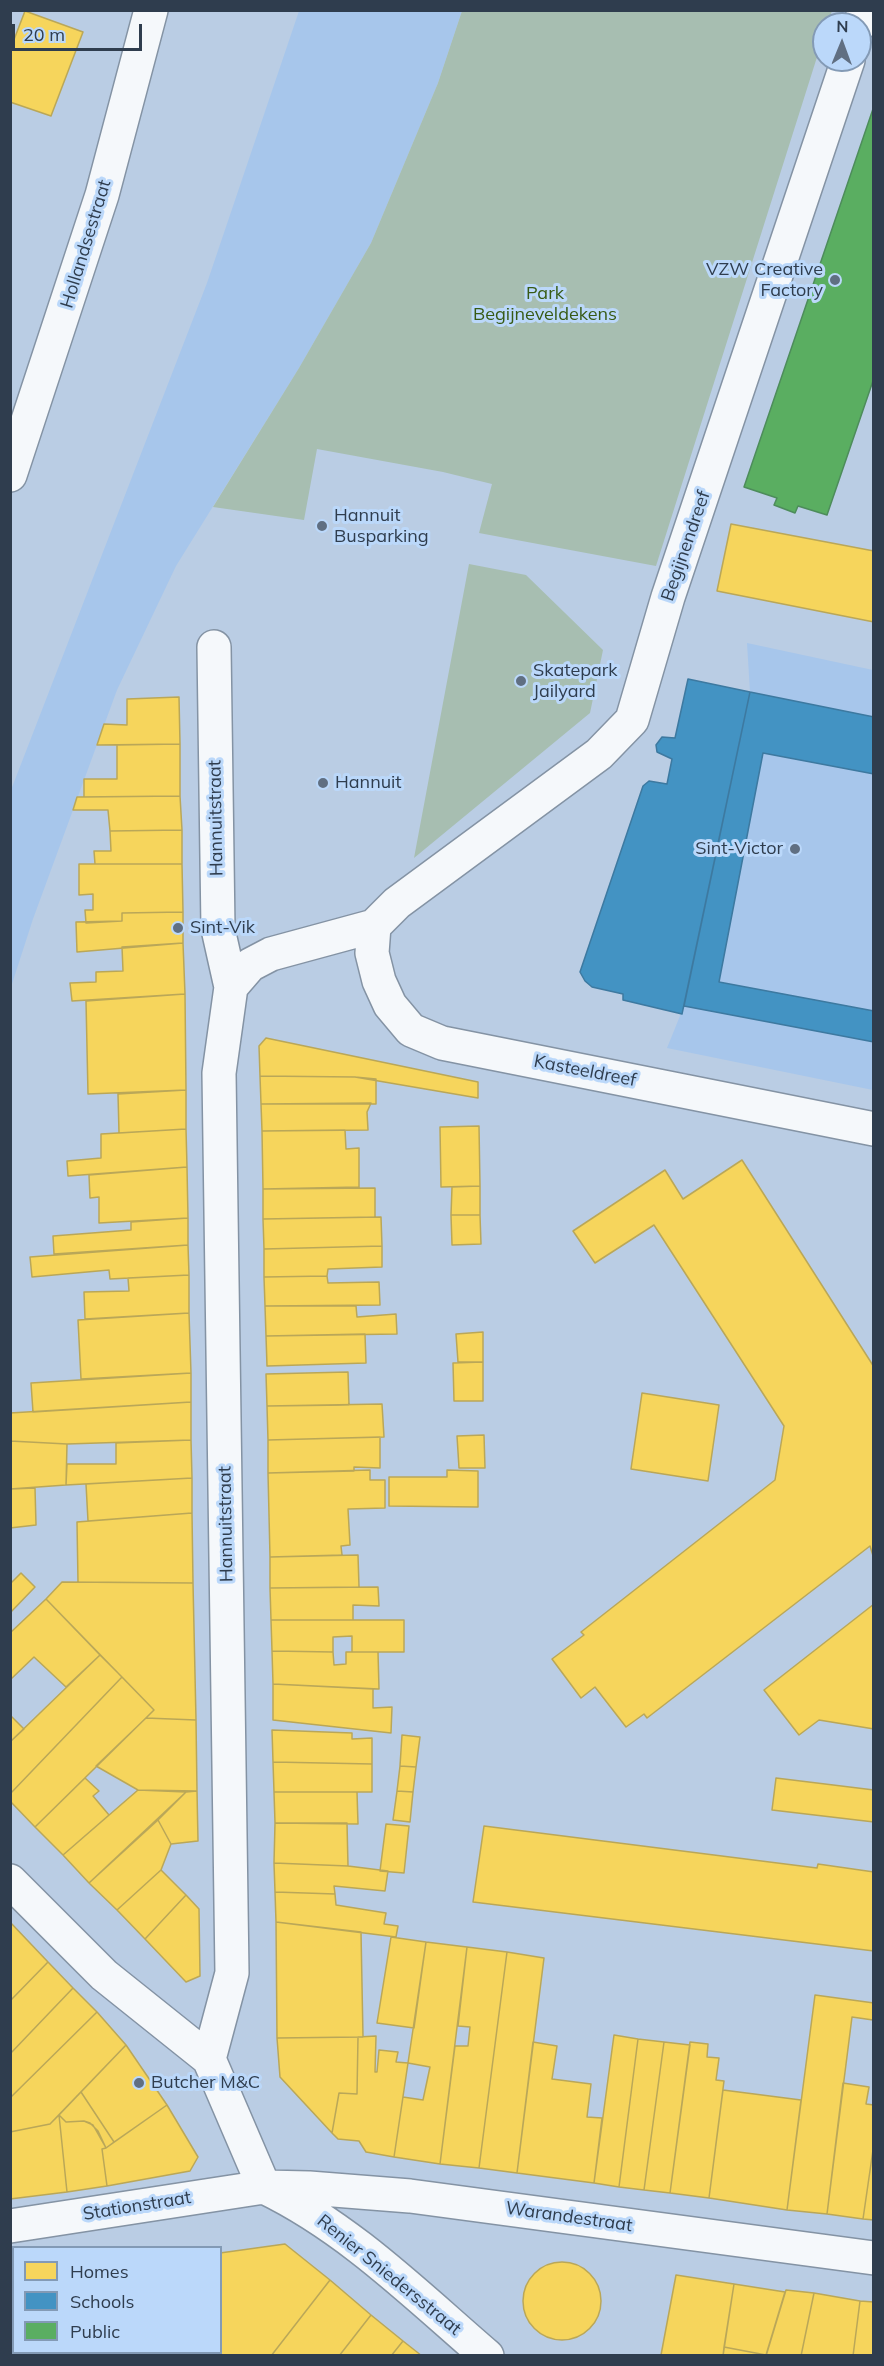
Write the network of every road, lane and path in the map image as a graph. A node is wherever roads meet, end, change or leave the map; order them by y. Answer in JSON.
{"nodes":[{"id":1,"x":151,"y":10,"type":"edge"},
{"id":2,"x":844,"y":72,"type":"edge"},
{"id":3,"x":10,"y":476,"type":"edge"},
{"id":4,"x":214,"y":647,"type":"dead end"},
{"id":5,"x":374,"y":926,"type":"junction"},
{"id":6,"x":231,"y":987,"type":"junction"},
{"id":7,"x":873,"y":1129,"type":"edge"},
{"id":8,"x":10,"y":1881,"type":"edge"},
{"id":9,"x":209,"y":2059,"type":"junction"},
{"id":10,"x":264,"y":2187,"type":"junction"},
{"id":11,"x":10,"y":2226,"type":"edge"},
{"id":12,"x":873,"y":2258,"type":"edge"},
{"id":13,"x":487,"y":2355,"type":"edge"}],
"edges":[{"from":1,"to":3,"type":"street","name":"Hollandsestraat"},
{"from":2,"to":5,"type":"street","name":"Begijnendreef"},
{"from":4,"to":6,"type":"street","name":"Hannuitstraat"},
{"from":5,"to":6,"type":"street"},
{"from":5,"to":7,"type":"street","name":"Kasteeldreef"},
{"from":6,"to":9,"type":"street","name":"Hannuitstraat"},
{"from":8,"to":9,"type":"street"},
{"from":9,"to":10,"type":"street"},
{"from":10,"to":11,"type":"street","name":"Stationstraat"},
{"from":10,"to":12,"type":"street","name":"Warandestraat"},
{"from":10,"to":13,"type":"street","name":"Renier Sniedersstraat"}]}
